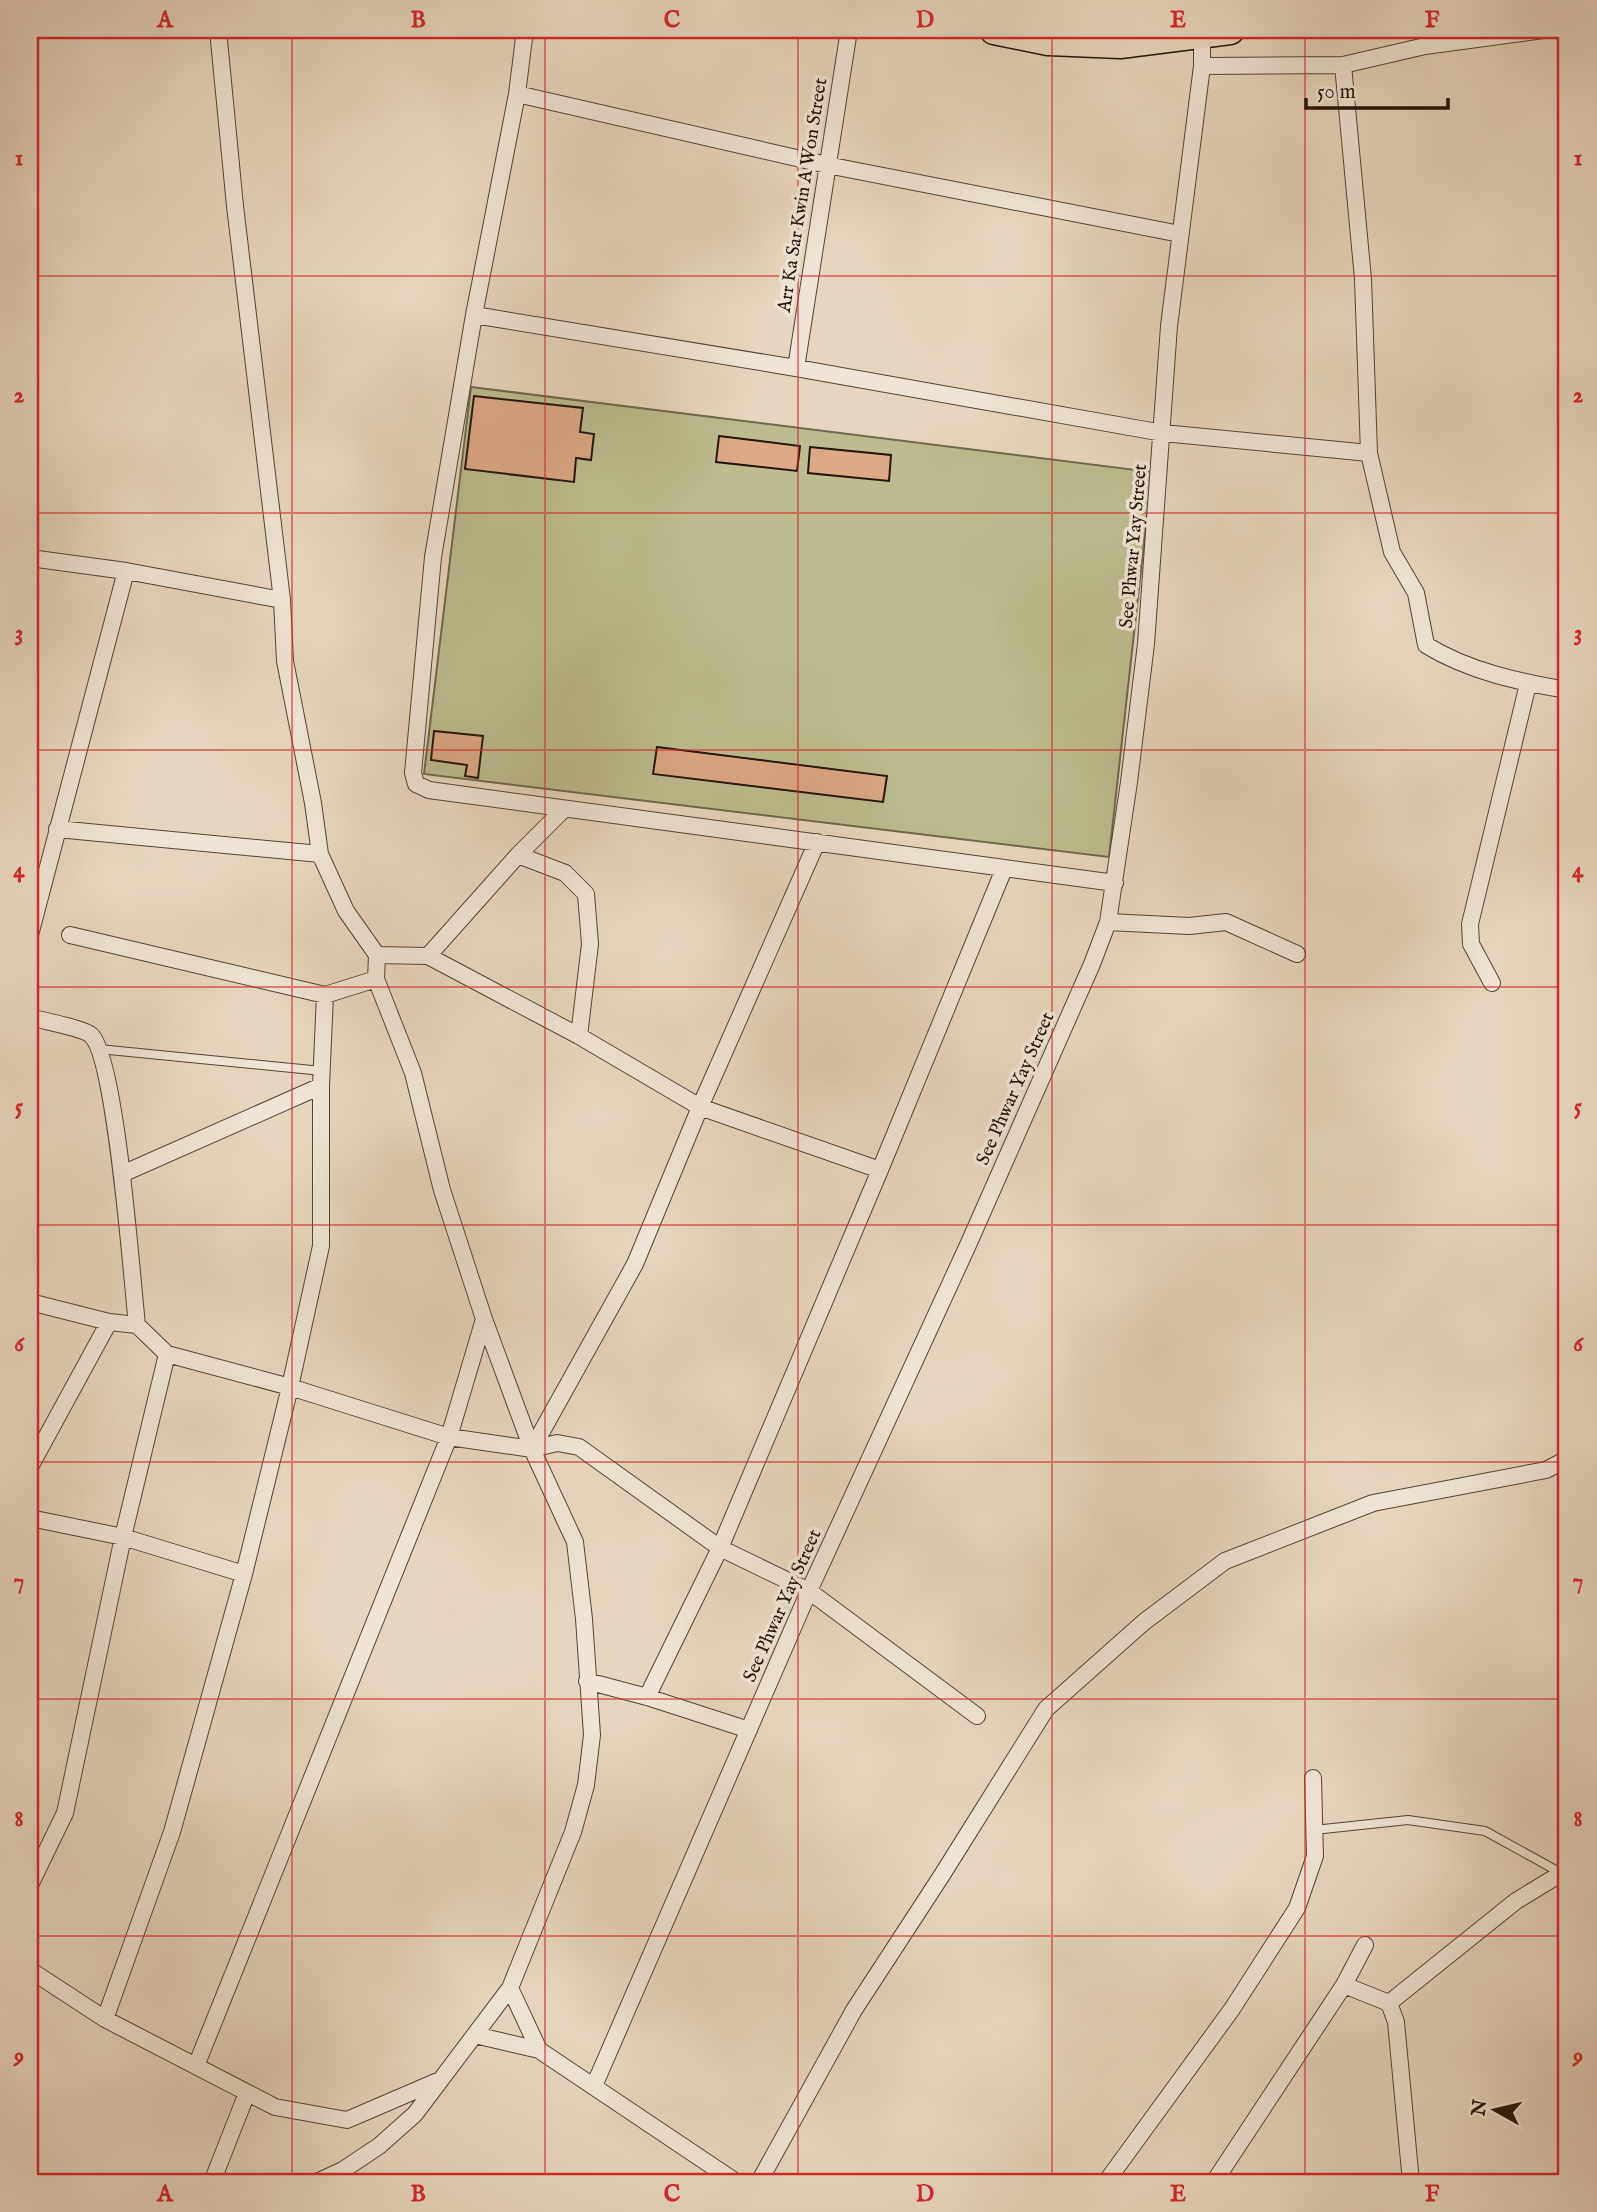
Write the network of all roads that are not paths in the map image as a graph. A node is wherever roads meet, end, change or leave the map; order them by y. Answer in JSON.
{"nodes":[{"id":1,"x":218,"y":30,"type":"edge"},
{"id":2,"x":525,"y":30,"type":"edge"},
{"id":3,"x":849,"y":30,"type":"edge"},
{"id":4,"x":994,"y":30,"type":"edge"},
{"id":5,"x":1230,"y":30,"type":"edge"},
{"id":6,"x":1543,"y":30,"type":"edge"},
{"id":7,"x":1202,"y":34,"type":"junction"},
{"id":8,"x":1120,"y":37,"type":"edge"},
{"id":9,"x":1343,"y":65,"type":"junction"},
{"id":10,"x":1202,"y":66,"type":"junction"},
{"id":11,"x":517,"y":94,"type":"junction"},
{"id":12,"x":827,"y":165,"type":"junction"},
{"id":13,"x":1180,"y":234,"type":"junction"},
{"id":14,"x":474,"y":315,"type":"junction"},
{"id":15,"x":796,"y":368,"type":"junction"},
{"id":16,"x":1163,"y":433,"type":"junction"},
{"id":17,"x":1369,"y":453,"type":"junction"},
{"id":18,"x":30,"y":558,"type":"edge"},
{"id":19,"x":126,"y":571,"type":"junction"},
{"id":20,"x":282,"y":600,"type":"junction"},
{"id":21,"x":1528,"y":684,"type":"junction"},
{"id":22,"x":1567,"y":690,"type":"edge"},
{"id":23,"x":564,"y":809,"type":"junction"},
{"id":24,"x":57,"y":829,"type":"junction"},
{"id":25,"x":817,"y":842,"type":"junction"},
{"id":26,"x":320,"y":854,"type":"junction"},
{"id":27,"x":518,"y":855,"type":"junction"},
{"id":28,"x":1003,"y":869,"type":"junction"},
{"id":29,"x":1115,"y":883,"type":"junction"},
{"id":30,"x":1108,"y":922,"type":"junction"},
{"id":31,"x":30,"y":935,"type":"edge"},
{"id":32,"x":71,"y":936,"type":"dead end"},
{"id":33,"x":1297,"y":954,"type":"dead end"},
{"id":34,"x":377,"y":955,"type":"junction"},
{"id":35,"x":428,"y":956,"type":"junction"},
{"id":36,"x":376,"y":979,"type":"junction"},
{"id":37,"x":1492,"y":983,"type":"dead end"},
{"id":38,"x":325,"y":995,"type":"junction"},
{"id":39,"x":30,"y":1017,"type":"edge"},
{"id":40,"x":579,"y":1036,"type":"junction"},
{"id":41,"x":99,"y":1049,"type":"junction"},
{"id":42,"x":322,"y":1078,"type":"junction"},
{"id":43,"x":700,"y":1107,"type":"junction"},
{"id":44,"x":880,"y":1170,"type":"junction"},
{"id":45,"x":122,"y":1174,"type":"junction"},
{"id":46,"x":30,"y":1302,"type":"edge"},
{"id":47,"x":484,"y":1319,"type":"junction"},
{"id":48,"x":109,"y":1322,"type":"junction"},
{"id":49,"x":137,"y":1325,"type":"junction"},
{"id":50,"x":167,"y":1354,"type":"junction"},
{"id":51,"x":290,"y":1387,"type":"junction"},
{"id":52,"x":449,"y":1437,"type":"junction"},
{"id":53,"x":532,"y":1448,"type":"junction"},
{"id":54,"x":1567,"y":1460,"type":"edge"},
{"id":55,"x":30,"y":1467,"type":"edge"},
{"id":56,"x":30,"y":1518,"type":"edge"},
{"id":57,"x":123,"y":1537,"type":"junction"},
{"id":58,"x":720,"y":1548,"type":"junction"},
{"id":59,"x":244,"y":1574,"type":"junction"},
{"id":60,"x":809,"y":1591,"type":"junction"},
{"id":61,"x":587,"y":1681,"type":"junction"},
{"id":62,"x":647,"y":1697,"type":"junction"},
{"id":63,"x":977,"y":1716,"type":"dead end"},
{"id":64,"x":749,"y":1730,"type":"junction"},
{"id":65,"x":1313,"y":1778,"type":"dead end"},
{"id":66,"x":1314,"y":1830,"type":"junction"},
{"id":67,"x":1564,"y":1871,"type":"edge"},
{"id":68,"x":30,"y":1885,"type":"edge"},
{"id":69,"x":1365,"y":1945,"type":"dead end"},
{"id":70,"x":30,"y":1970,"type":"edge"},
{"id":71,"x":1344,"y":1985,"type":"junction"},
{"id":72,"x":510,"y":1988,"type":"junction"},
{"id":73,"x":1389,"y":2003,"type":"junction"},
{"id":74,"x":105,"y":2019,"type":"junction"},
{"id":75,"x":475,"y":2035,"type":"junction"},
{"id":76,"x":539,"y":2050,"type":"junction"},
{"id":77,"x":196,"y":2066,"type":"junction"},
{"id":78,"x":443,"y":2079,"type":"junction"},
{"id":79,"x":594,"y":2086,"type":"junction"},
{"id":80,"x":247,"y":2093,"type":"junction"},
{"id":81,"x":212,"y":2182,"type":"edge"},
{"id":82,"x":317,"y":2182,"type":"edge"},
{"id":83,"x":736,"y":2182,"type":"edge"},
{"id":84,"x":759,"y":2182,"type":"edge"},
{"id":85,"x":1106,"y":2182,"type":"edge"},
{"id":86,"x":1214,"y":2182,"type":"edge"},
{"id":87,"x":1411,"y":2182,"type":"edge"}],
"edges":[{"from":1,"to":20,"type":"street"},
{"from":2,"to":11,"type":"street"},
{"from":3,"to":12,"type":"street","name":"Arr Ka Sar Kwin A Won Street"},
{"from":4,"to":8,"type":"highway"},
{"from":5,"to":7,"type":"highway"},
{"from":6,"to":9,"type":"street"},
{"from":7,"to":8,"type":"highway"},
{"from":7,"to":10,"type":"street","name":"See Phwar Yay Street"},
{"from":9,"to":10,"type":"street"},
{"from":9,"to":17,"type":"street"},
{"from":10,"to":13,"type":"street","name":"See Phwar Yay Street"},
{"from":11,"to":12,"type":"street"},
{"from":11,"to":14,"type":"street"},
{"from":12,"to":13,"type":"street"},
{"from":12,"to":15,"type":"street","name":"Arr Ka Sar Kwin A Won Street"},
{"from":13,"to":16,"type":"street","name":"See Phwar Yay Street"},
{"from":14,"to":15,"type":"street"},
{"from":14,"to":23,"type":"street"},
{"from":15,"to":16,"type":"street"},
{"from":16,"to":17,"type":"street"},
{"from":16,"to":29,"type":"street","name":"See Phwar Yay Street"},
{"from":17,"to":21,"type":"street"},
{"from":18,"to":19,"type":"street"},
{"from":19,"to":20,"type":"street"},
{"from":19,"to":24,"type":"street"},
{"from":20,"to":26,"type":"street"},
{"from":21,"to":22,"type":"street"},
{"from":21,"to":37,"type":"street"},
{"from":23,"to":25,"type":"street"},
{"from":23,"to":27,"type":"street"},
{"from":24,"to":26,"type":"street"},
{"from":24,"to":31,"type":"street"},
{"from":25,"to":28,"type":"street"},
{"from":25,"to":43,"type":"street"},
{"from":26,"to":34,"type":"street"},
{"from":27,"to":35,"type":"street"},
{"from":27,"to":40,"type":"street"},
{"from":28,"to":29,"type":"street"},
{"from":28,"to":44,"type":"street"},
{"from":29,"to":30,"type":"street","name":"See Phwar Yay Street"},
{"from":30,"to":33,"type":"street"},
{"from":30,"to":60,"type":"street","name":"See Phwar Yay Street"},
{"from":32,"to":38,"type":"street"},
{"from":34,"to":35,"type":"street"},
{"from":34,"to":36,"type":"street"},
{"from":35,"to":40,"type":"street"},
{"from":36,"to":38,"type":"street"},
{"from":36,"to":47,"type":"street"},
{"from":38,"to":42,"type":"street"},
{"from":39,"to":41,"type":"street"},
{"from":40,"to":43,"type":"street"},
{"from":41,"to":42,"type":"lane"},
{"from":41,"to":45,"type":"street"},
{"from":42,"to":45,"type":"street"},
{"from":42,"to":51,"type":"street"},
{"from":43,"to":44,"type":"street"},
{"from":43,"to":53,"type":"street"},
{"from":44,"to":58,"type":"street"},
{"from":45,"to":49,"type":"street"},
{"from":46,"to":48,"type":"street"},
{"from":47,"to":52,"type":"street"},
{"from":47,"to":53,"type":"street"},
{"from":48,"to":49,"type":"street"},
{"from":48,"to":55,"type":"street"},
{"from":49,"to":50,"type":"street"},
{"from":50,"to":51,"type":"street"},
{"from":50,"to":57,"type":"street"},
{"from":51,"to":52,"type":"street"},
{"from":51,"to":59,"type":"street"},
{"from":52,"to":53,"type":"street"},
{"from":52,"to":77,"type":"street"},
{"from":53,"to":58,"type":"street"},
{"from":53,"to":61,"type":"street"},
{"from":54,"to":84,"type":"street"},
{"from":56,"to":57,"type":"street"},
{"from":57,"to":59,"type":"street"},
{"from":57,"to":68,"type":"street"},
{"from":58,"to":60,"type":"street"},
{"from":58,"to":62,"type":"street"},
{"from":59,"to":74,"type":"street"},
{"from":60,"to":63,"type":"street"},
{"from":60,"to":64,"type":"street","name":"See Phwar Yay Street"},
{"from":61,"to":62,"type":"street"},
{"from":61,"to":72,"type":"street"},
{"from":62,"to":64,"type":"street"},
{"from":64,"to":79,"type":"street","name":"See Phwar Yay Street"},
{"from":65,"to":66,"type":"street"},
{"from":66,"to":67,"type":"lane"},
{"from":66,"to":85,"type":"street"},
{"from":67,"to":73,"type":"street"},
{"from":69,"to":71,"type":"street"},
{"from":70,"to":74,"type":"street"},
{"from":71,"to":73,"type":"street"},
{"from":71,"to":86,"type":"street"},
{"from":72,"to":75,"type":"street"},
{"from":72,"to":76,"type":"street"},
{"from":73,"to":87,"type":"street"},
{"from":74,"to":77,"type":"street"},
{"from":75,"to":76,"type":"street"},
{"from":75,"to":78,"type":"street"},
{"from":76,"to":79,"type":"street"},
{"from":77,"to":80,"type":"street"},
{"from":78,"to":80,"type":"street"},
{"from":78,"to":82,"type":"street"},
{"from":79,"to":83,"type":"street"},
{"from":80,"to":81,"type":"street"}]}
